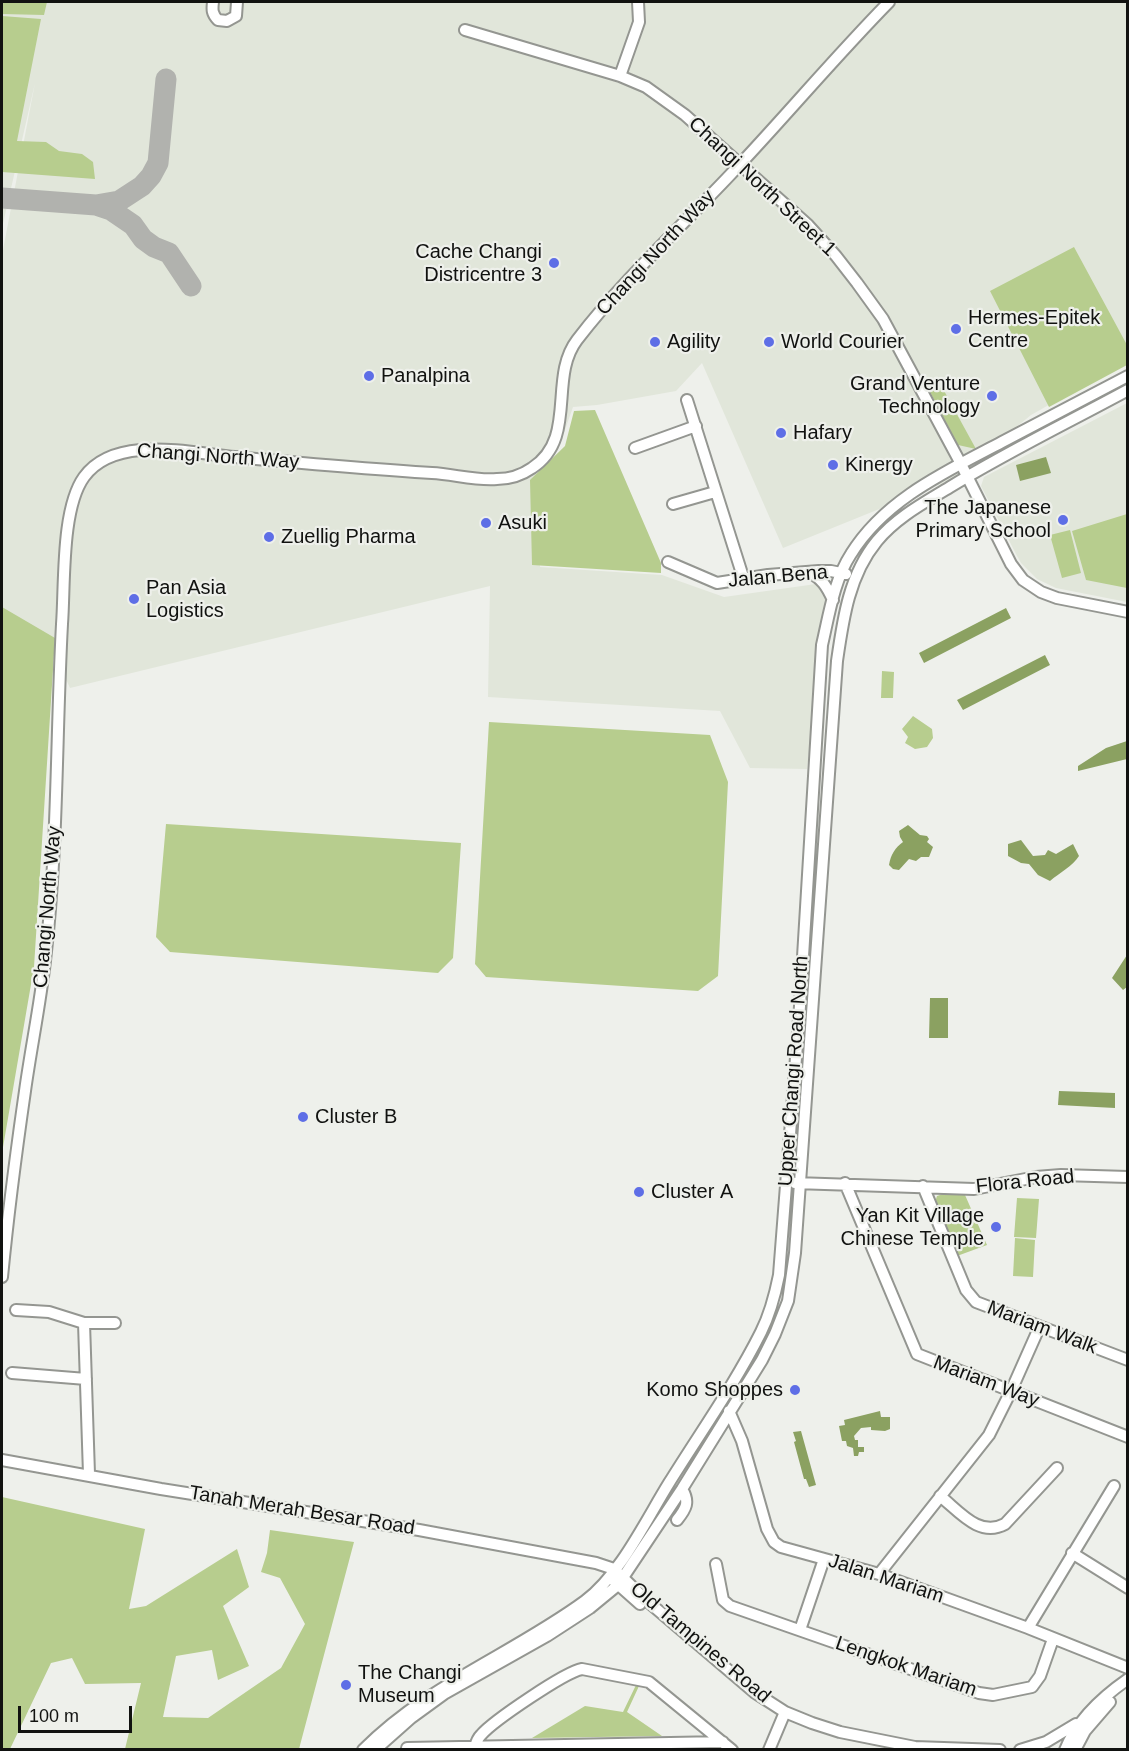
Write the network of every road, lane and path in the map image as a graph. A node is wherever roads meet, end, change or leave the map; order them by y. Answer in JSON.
{"nodes":[{"id":1,"x":213,"y":2,"type":"edge"},
{"id":2,"x":237,"y":2,"type":"edge"},
{"id":3,"x":638,"y":2,"type":"edge"},
{"id":4,"x":889,"y":2,"type":"edge"},
{"id":5,"x":465,"y":30,"type":"dead end"},
{"id":6,"x":620,"y":76,"type":"junction"},
{"id":7,"x":739,"y":165,"type":"junction"},
{"id":8,"x":1128,"y":376,"type":"edge"},
{"id":9,"x":1128,"y":390,"type":"edge"},
{"id":10,"x":687,"y":400,"type":"dead end"},
{"id":11,"x":696,"y":426,"type":"junction"},
{"id":12,"x":635,"y":448,"type":"dead end"},
{"id":13,"x":961,"y":464,"type":"junction"},
{"id":14,"x":967,"y":476,"type":"junction"},
{"id":15,"x":715,"y":492,"type":"junction"},
{"id":16,"x":673,"y":504,"type":"dead end"},
{"id":17,"x":668,"y":562,"type":"dead end"},
{"id":18,"x":807,"y":572,"type":"junction"},
{"id":19,"x":842,"y":572,"type":"junction"},
{"id":20,"x":855,"y":578,"type":"junction"},
{"id":21,"x":744,"y":580,"type":"junction"},
{"id":22,"x":833,"y":600,"type":"junction"},
{"id":23,"x":1128,"y":612,"type":"edge"},
{"id":24,"x":823,"y":881,"type":"junction"},
{"id":25,"x":806,"y":888,"type":"junction"},
{"id":26,"x":1128,"y":1177,"type":"edge"},
{"id":27,"x":785,"y":1183,"type":"junction"},
{"id":28,"x":801,"y":1183,"type":"junction"},
{"id":29,"x":845,"y":1183,"type":"junction"},
{"id":30,"x":923,"y":1186,"type":"junction"},
{"id":31,"x":2,"y":1277,"type":"edge"},
{"id":32,"x":16,"y":1310,"type":"dead end"},
{"id":33,"x":84,"y":1323,"type":"junction"},
{"id":34,"x":115,"y":1323,"type":"dead end"},
{"id":35,"x":1039,"y":1328,"type":"junction"},
{"id":36,"x":1128,"y":1360,"type":"edge"},
{"id":37,"x":12,"y":1373,"type":"dead end"},
{"id":38,"x":86,"y":1378,"type":"junction"},
{"id":39,"x":1011,"y":1391,"type":"junction"},
{"id":40,"x":729,"y":1411,"type":"junction"},
{"id":41,"x":1128,"y":1437,"type":"edge"},
{"id":42,"x":2,"y":1460,"type":"edge"},
{"id":43,"x":1057,"y":1468,"type":"dead end"},
{"id":44,"x":89,"y":1474,"type":"junction"},
{"id":45,"x":1114,"y":1486,"type":"dead end"},
{"id":46,"x":682,"y":1489,"type":"junction"},
{"id":47,"x":940,"y":1496,"type":"junction"},
{"id":48,"x":677,"y":1520,"type":"dead end"},
{"id":49,"x":1072,"y":1553,"type":"junction"},
{"id":50,"x":636,"y":1559,"type":"junction"},
{"id":51,"x":824,"y":1559,"type":"junction"},
{"id":52,"x":716,"y":1564,"type":"dead end"},
{"id":53,"x":611,"y":1573,"type":"junction"},
{"id":54,"x":879,"y":1574,"type":"junction"},
{"id":55,"x":620,"y":1581,"type":"junction"},
{"id":56,"x":1128,"y":1588,"type":"edge"},
{"id":57,"x":634,"y":1589,"type":"junction"},
{"id":58,"x":603,"y":1598,"type":"junction"},
{"id":59,"x":637,"y":1601,"type":"junction"},
{"id":60,"x":1028,"y":1628,"type":"junction"},
{"id":61,"x":800,"y":1630,"type":"junction"},
{"id":62,"x":1053,"y":1639,"type":"junction"},
{"id":63,"x":1128,"y":1668,"type":"edge"},
{"id":64,"x":1128,"y":1679,"type":"edge"},
{"id":65,"x":1128,"y":1688,"type":"edge"},
{"id":66,"x":783,"y":1715,"type":"junction"},
{"id":67,"x":1083,"y":1726,"type":"junction"},
{"id":68,"x":727,"y":1746,"type":"edge"},
{"id":69,"x":475,"y":1747,"type":"junction"},
{"id":70,"x":407,"y":1748,"type":"edge"},
{"id":71,"x":363,"y":1749,"type":"edge"},
{"id":72,"x":375,"y":1749,"type":"edge"},
{"id":73,"x":770,"y":1749,"type":"edge"},
{"id":74,"x":892,"y":1749,"type":"edge"},
{"id":75,"x":1000,"y":1749,"type":"edge"},
{"id":76,"x":1020,"y":1749,"type":"edge"},
{"id":77,"x":1065,"y":1749,"type":"edge"},
{"id":78,"x":1075,"y":1749,"type":"edge"},
{"id":79,"x":1083,"y":1749,"type":"edge"}],
"edges":[{"from":1,"to":2,"type":"street"},
{"from":3,"to":6,"type":"street"},
{"from":4,"to":7,"type":"street","name":"Changi North Way"},
{"from":5,"to":6,"type":"street","name":"Changi North Street 1"},
{"from":6,"to":7,"type":"street","name":"Changi North Street 1"},
{"from":7,"to":13,"type":"street","name":"Changi North Street 1"},
{"from":7,"to":31,"type":"street","name":"Changi North Way"},
{"from":8,"to":13,"type":"street","name":"Upper Changi Road North"},
{"from":9,"to":14,"type":"street","name":"Upper Changi Road North"},
{"from":10,"to":11,"type":"street"},
{"from":11,"to":12,"type":"street"},
{"from":11,"to":15,"type":"street"},
{"from":13,"to":14,"type":"street","name":"Changi North Street 1"},
{"from":13,"to":19,"type":"street","name":"Upper Changi Road North"},
{"from":14,"to":20,"type":"street","name":"Upper Changi Road North"},
{"from":14,"to":23,"type":"street","name":"Changi North Street 1"},
{"from":15,"to":16,"type":"street"},
{"from":15,"to":21,"type":"street"},
{"from":17,"to":21,"type":"street","name":"Jalan Bena"},
{"from":18,"to":19,"type":"street","name":"Jalan Bena"},
{"from":18,"to":21,"type":"street","name":"Jalan Bena"},
{"from":18,"to":22,"type":"street"},
{"from":19,"to":20,"type":"street","name":"Jalan Bena"},
{"from":19,"to":22,"type":"street","name":"Upper Changi Road North"},
{"from":20,"to":24,"type":"street","name":"Upper Changi Road North"},
{"from":22,"to":25,"type":"street","name":"Upper Changi Road North"},
{"from":24,"to":25,"type":"street"},
{"from":24,"to":28,"type":"street","name":"Upper Changi Road North"},
{"from":25,"to":27,"type":"street","name":"Upper Changi Road North"},
{"from":26,"to":30,"type":"street","name":"Flora Road"},
{"from":27,"to":28,"type":"street"},
{"from":27,"to":53,"type":"street","name":"Upper Changi Road North"},
{"from":28,"to":29,"type":"street"},
{"from":28,"to":40,"type":"street","name":"Upper Changi Road North"},
{"from":29,"to":30,"type":"street"},
{"from":29,"to":39,"type":"street","name":"Mariam Way"},
{"from":30,"to":35,"type":"street","name":"Mariam Walk"},
{"from":32,"to":33,"type":"street"},
{"from":33,"to":34,"type":"street"},
{"from":33,"to":38,"type":"street"},
{"from":35,"to":36,"type":"street","name":"Mariam Walk"},
{"from":35,"to":39,"type":"street"},
{"from":37,"to":38,"type":"street"},
{"from":38,"to":44,"type":"street"},
{"from":39,"to":41,"type":"street","name":"Mariam Way"},
{"from":39,"to":47,"type":"street"},
{"from":40,"to":46,"type":"street","name":"Upper Changi Road North"},
{"from":40,"to":51,"type":"street","name":"Jalan Mariam"},
{"from":42,"to":44,"type":"street","name":"Tanah Merah Besar Road"},
{"from":43,"to":47,"type":"street"},
{"from":44,"to":53,"type":"street","name":"Tanah Merah Besar Road"},
{"from":45,"to":49,"type":"street"},
{"from":46,"to":48,"type":"street","name":"Upper Changi Road North"},
{"from":46,"to":50,"type":"street","name":"Upper Changi Road North"},
{"from":47,"to":54,"type":"street"},
{"from":49,"to":56,"type":"street"},
{"from":49,"to":60,"type":"street"},
{"from":50,"to":55,"type":"street","name":"Upper Changi Road North"},
{"from":50,"to":57,"type":"street"},
{"from":51,"to":54,"type":"street","name":"Jalan Mariam"},
{"from":51,"to":61,"type":"street"},
{"from":52,"to":61,"type":"street","name":"Lengkok Mariam"},
{"from":53,"to":55,"type":"street","name":"Old Tampines Road"},
{"from":53,"to":71,"type":"street","name":"Upper Changi Road North"},
{"from":54,"to":60,"type":"street","name":"Jalan Mariam"},
{"from":55,"to":57,"type":"street","name":"Old Tampines Road"},
{"from":55,"to":58,"type":"street","name":"Upper Changi Road North"},
{"from":55,"to":59,"type":"street","name":"Old Tampines Road"},
{"from":57,"to":66,"type":"street","name":"Old Tampines Road"},
{"from":58,"to":59,"type":"street"},
{"from":58,"to":72,"type":"street","name":"Upper Changi Road North"},
{"from":59,"to":66,"type":"street","name":"Old Tampines Road"},
{"from":60,"to":62,"type":"street","name":"Jalan Mariam"},
{"from":61,"to":62,"type":"street","name":"Lengkok Mariam"},
{"from":62,"to":63,"type":"street","name":"Jalan Mariam"},
{"from":64,"to":67,"type":"street"},
{"from":65,"to":67,"type":"street"},
{"from":66,"to":73,"type":"street"},
{"from":66,"to":74,"type":"street","name":"Old Tampines Road"},
{"from":66,"to":75,"type":"street","name":"Old Tampines Road"},
{"from":67,"to":76,"type":"street"},
{"from":67,"to":77,"type":"street"},
{"from":67,"to":78,"type":"street"},
{"from":67,"to":79,"type":"street"},
{"from":68,"to":69,"type":"street"},
{"from":68,"to":69,"type":"street"},
{"from":69,"to":70,"type":"street"}]}
